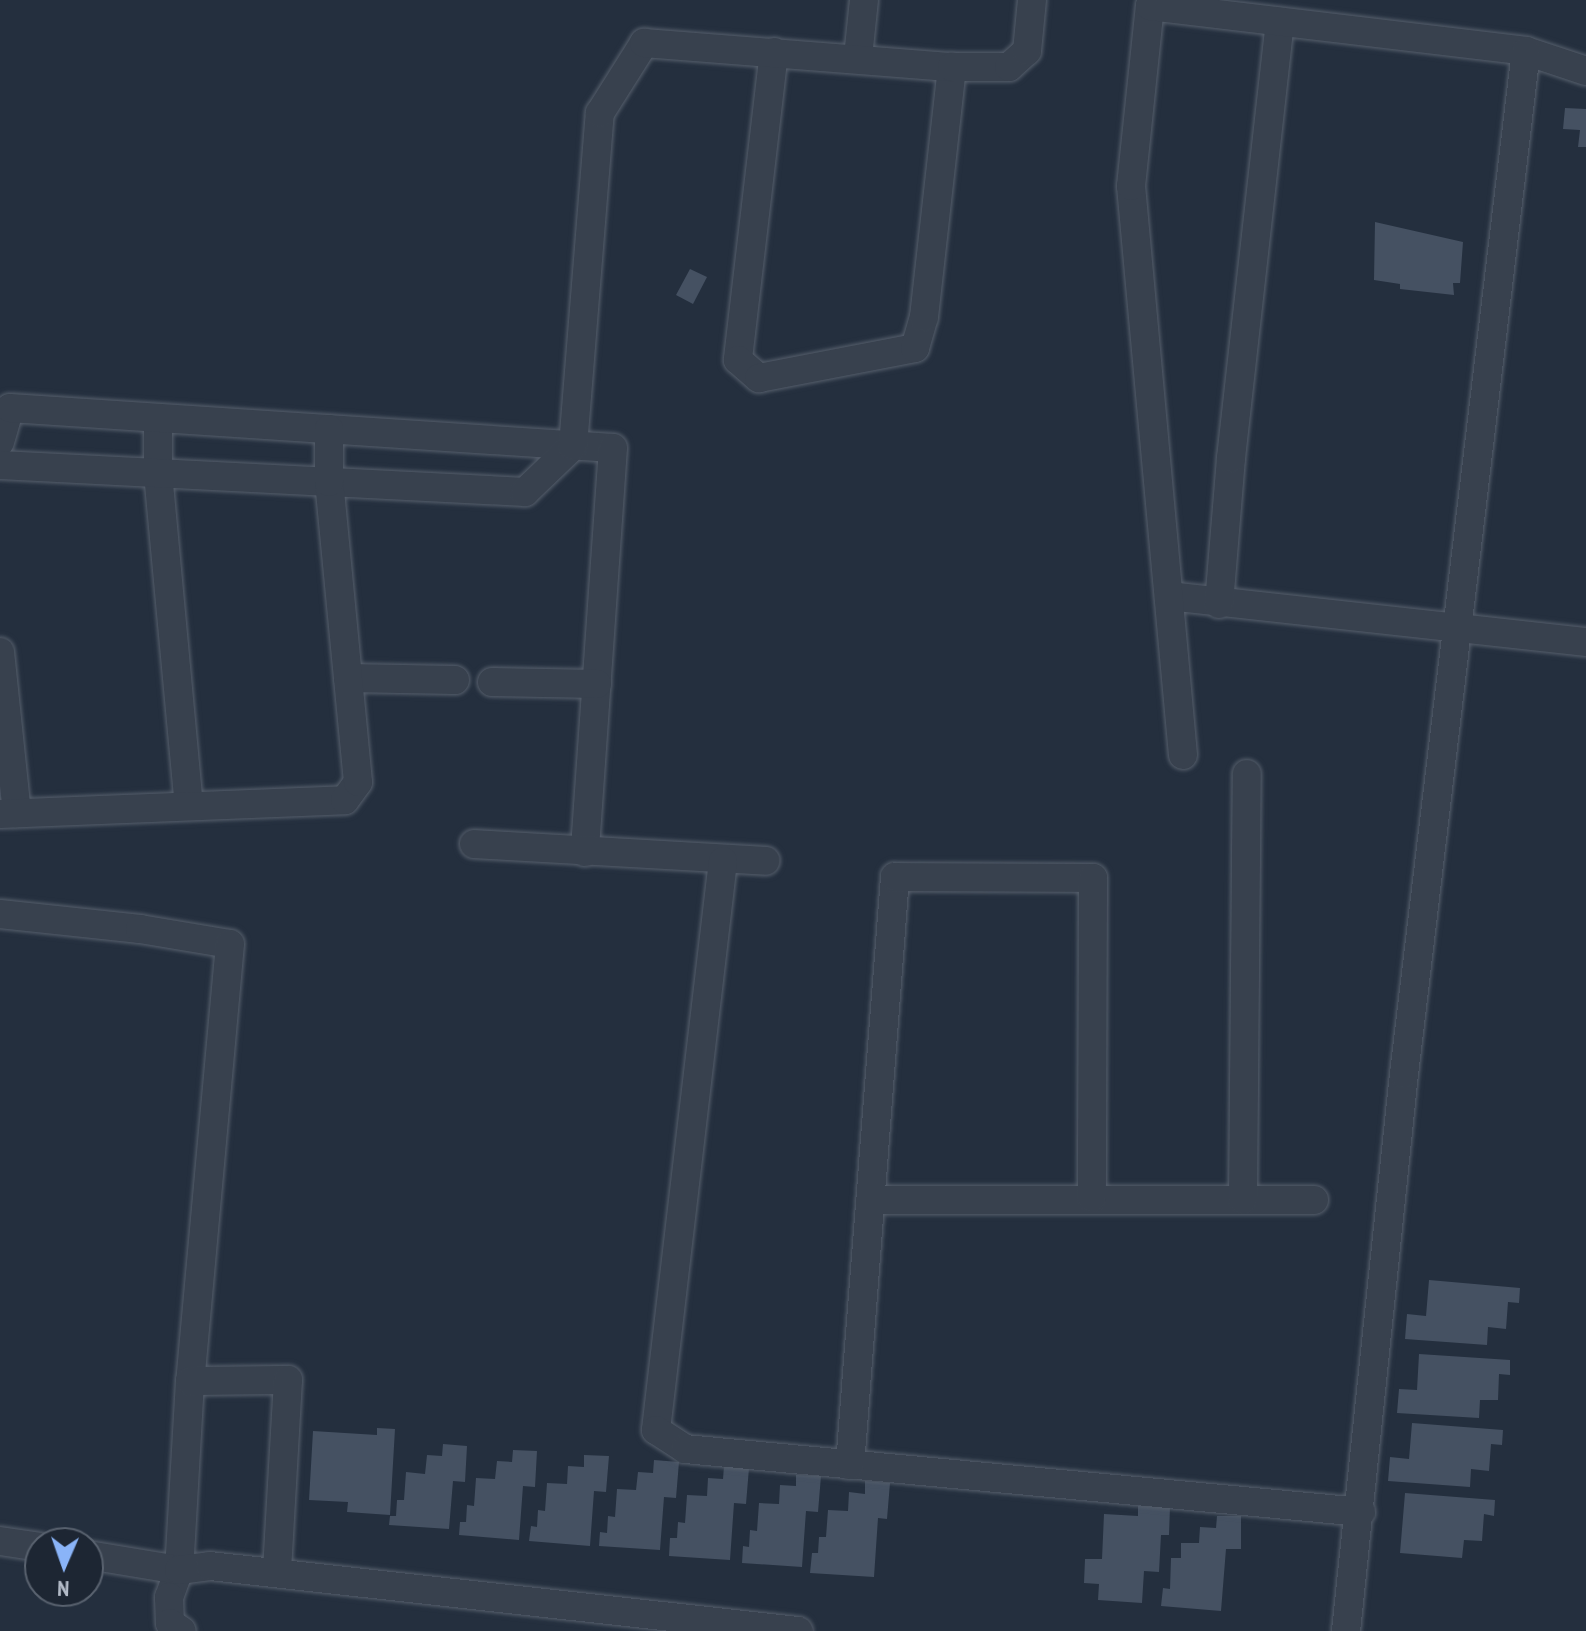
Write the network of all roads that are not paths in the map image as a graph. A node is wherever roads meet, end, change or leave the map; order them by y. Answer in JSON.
{"nodes":[{"id":1,"x":864,"y":0,"type":"edge"},
{"id":2,"x":1032,"y":0,"type":"edge"},
{"id":3,"x":1280,"y":22,"type":"junction"},
{"id":4,"x":1526,"y":51,"type":"junction"},
{"id":5,"x":774,"y":52,"type":"junction"},
{"id":6,"x":858,"y":57,"type":"junction"},
{"id":7,"x":952,"y":67,"type":"junction"},
{"id":8,"x":1586,"y":71,"type":"edge"},
{"id":9,"x":158,"y":418,"type":"junction"},
{"id":10,"x":329,"y":429,"type":"junction"},
{"id":11,"x":0,"y":442,"type":"edge"},
{"id":12,"x":573,"y":446,"type":"junction"},
{"id":13,"x":0,"y":465,"type":"edge"},
{"id":14,"x":158,"y":473,"type":"junction"},
{"id":15,"x":329,"y":482,"type":"junction"},
{"id":16,"x":1169,"y":596,"type":"junction"},
{"id":17,"x":1219,"y":604,"type":"junction"},
{"id":18,"x":1458,"y":625,"type":"junction"},
{"id":19,"x":1586,"y":642,"type":"edge"},
{"id":20,"x":0,"y":652,"type":"edge"},
{"id":21,"x":348,"y":678,"type":"junction"},
{"id":22,"x":455,"y":680,"type":"dead end"},
{"id":23,"x":492,"y":682,"type":"dead end"},
{"id":24,"x":597,"y":684,"type":"junction"},
{"id":25,"x":1183,"y":755,"type":"dead end"},
{"id":26,"x":1247,"y":774,"type":"dead end"},
{"id":27,"x":189,"y":806,"type":"junction"},
{"id":28,"x":8,"y":814,"type":"edge"},
{"id":29,"x":474,"y":844,"type":"dead end"},
{"id":30,"x":585,"y":852,"type":"junction"},
{"id":31,"x":723,"y":861,"type":"junction"},
{"id":32,"x":766,"y":861,"type":"dead end"},
{"id":33,"x":0,"y":914,"type":"edge"},
{"id":34,"x":1092,"y":1198,"type":"junction"},
{"id":35,"x":872,"y":1200,"type":"junction"},
{"id":36,"x":1243,"y":1200,"type":"junction"},
{"id":37,"x":1314,"y":1200,"type":"dead end"},
{"id":38,"x":190,"y":1381,"type":"junction"},
{"id":39,"x":850,"y":1465,"type":"junction"},
{"id":40,"x":1361,"y":1512,"type":"junction"},
{"id":41,"x":0,"y":1541,"type":"edge"},
{"id":42,"x":24,"y":1545,"type":"edge"},
{"id":43,"x":104,"y":1558,"type":"edge"},
{"id":44,"x":179,"y":1570,"type":"junction"},
{"id":45,"x":277,"y":1573,"type":"junction"},
{"id":46,"x":173,"y":1628,"type":"edge"},
{"id":47,"x":798,"y":1631,"type":"edge"},
{"id":48,"x":1346,"y":1631,"type":"edge"}],
"edges":[{"from":1,"to":6,"type":"street"},
{"from":2,"to":7,"type":"street"},
{"from":3,"to":4,"type":"street"},
{"from":3,"to":16,"type":"street"},
{"from":3,"to":17,"type":"street"},
{"from":4,"to":8,"type":"street"},
{"from":4,"to":18,"type":"street"},
{"from":5,"to":6,"type":"street"},
{"from":5,"to":7,"type":"street"},
{"from":5,"to":12,"type":"street"},
{"from":6,"to":7,"type":"street"},
{"from":9,"to":10,"type":"street"},
{"from":9,"to":11,"type":"street"},
{"from":9,"to":14,"type":"street"},
{"from":10,"to":12,"type":"street"},
{"from":10,"to":15,"type":"street"},
{"from":12,"to":15,"type":"street"},
{"from":12,"to":24,"type":"street"},
{"from":13,"to":14,"type":"street"},
{"from":14,"to":15,"type":"street"},
{"from":14,"to":27,"type":"street"},
{"from":15,"to":21,"type":"street"},
{"from":16,"to":17,"type":"street"},
{"from":16,"to":25,"type":"street"},
{"from":17,"to":18,"type":"street"},
{"from":18,"to":19,"type":"street"},
{"from":18,"to":40,"type":"street"},
{"from":20,"to":28,"type":"street"},
{"from":21,"to":22,"type":"street"},
{"from":21,"to":27,"type":"street"},
{"from":23,"to":24,"type":"street"},
{"from":24,"to":30,"type":"street"},
{"from":26,"to":36,"type":"street"},
{"from":27,"to":28,"type":"street"},
{"from":29,"to":30,"type":"street"},
{"from":30,"to":31,"type":"street"},
{"from":31,"to":32,"type":"street"},
{"from":31,"to":39,"type":"street"},
{"from":33,"to":38,"type":"street"},
{"from":34,"to":35,"type":"street"},
{"from":34,"to":35,"type":"street"},
{"from":34,"to":36,"type":"street"},
{"from":35,"to":39,"type":"street"},
{"from":36,"to":37,"type":"street"},
{"from":38,"to":44,"type":"street"},
{"from":38,"to":45,"type":"street"},
{"from":39,"to":40,"type":"street"},
{"from":40,"to":48,"type":"street"},
{"from":41,"to":42,"type":"street"},
{"from":43,"to":44,"type":"street"},
{"from":44,"to":45,"type":"street"},
{"from":44,"to":46,"type":"street"},
{"from":45,"to":47,"type":"street"}]}
